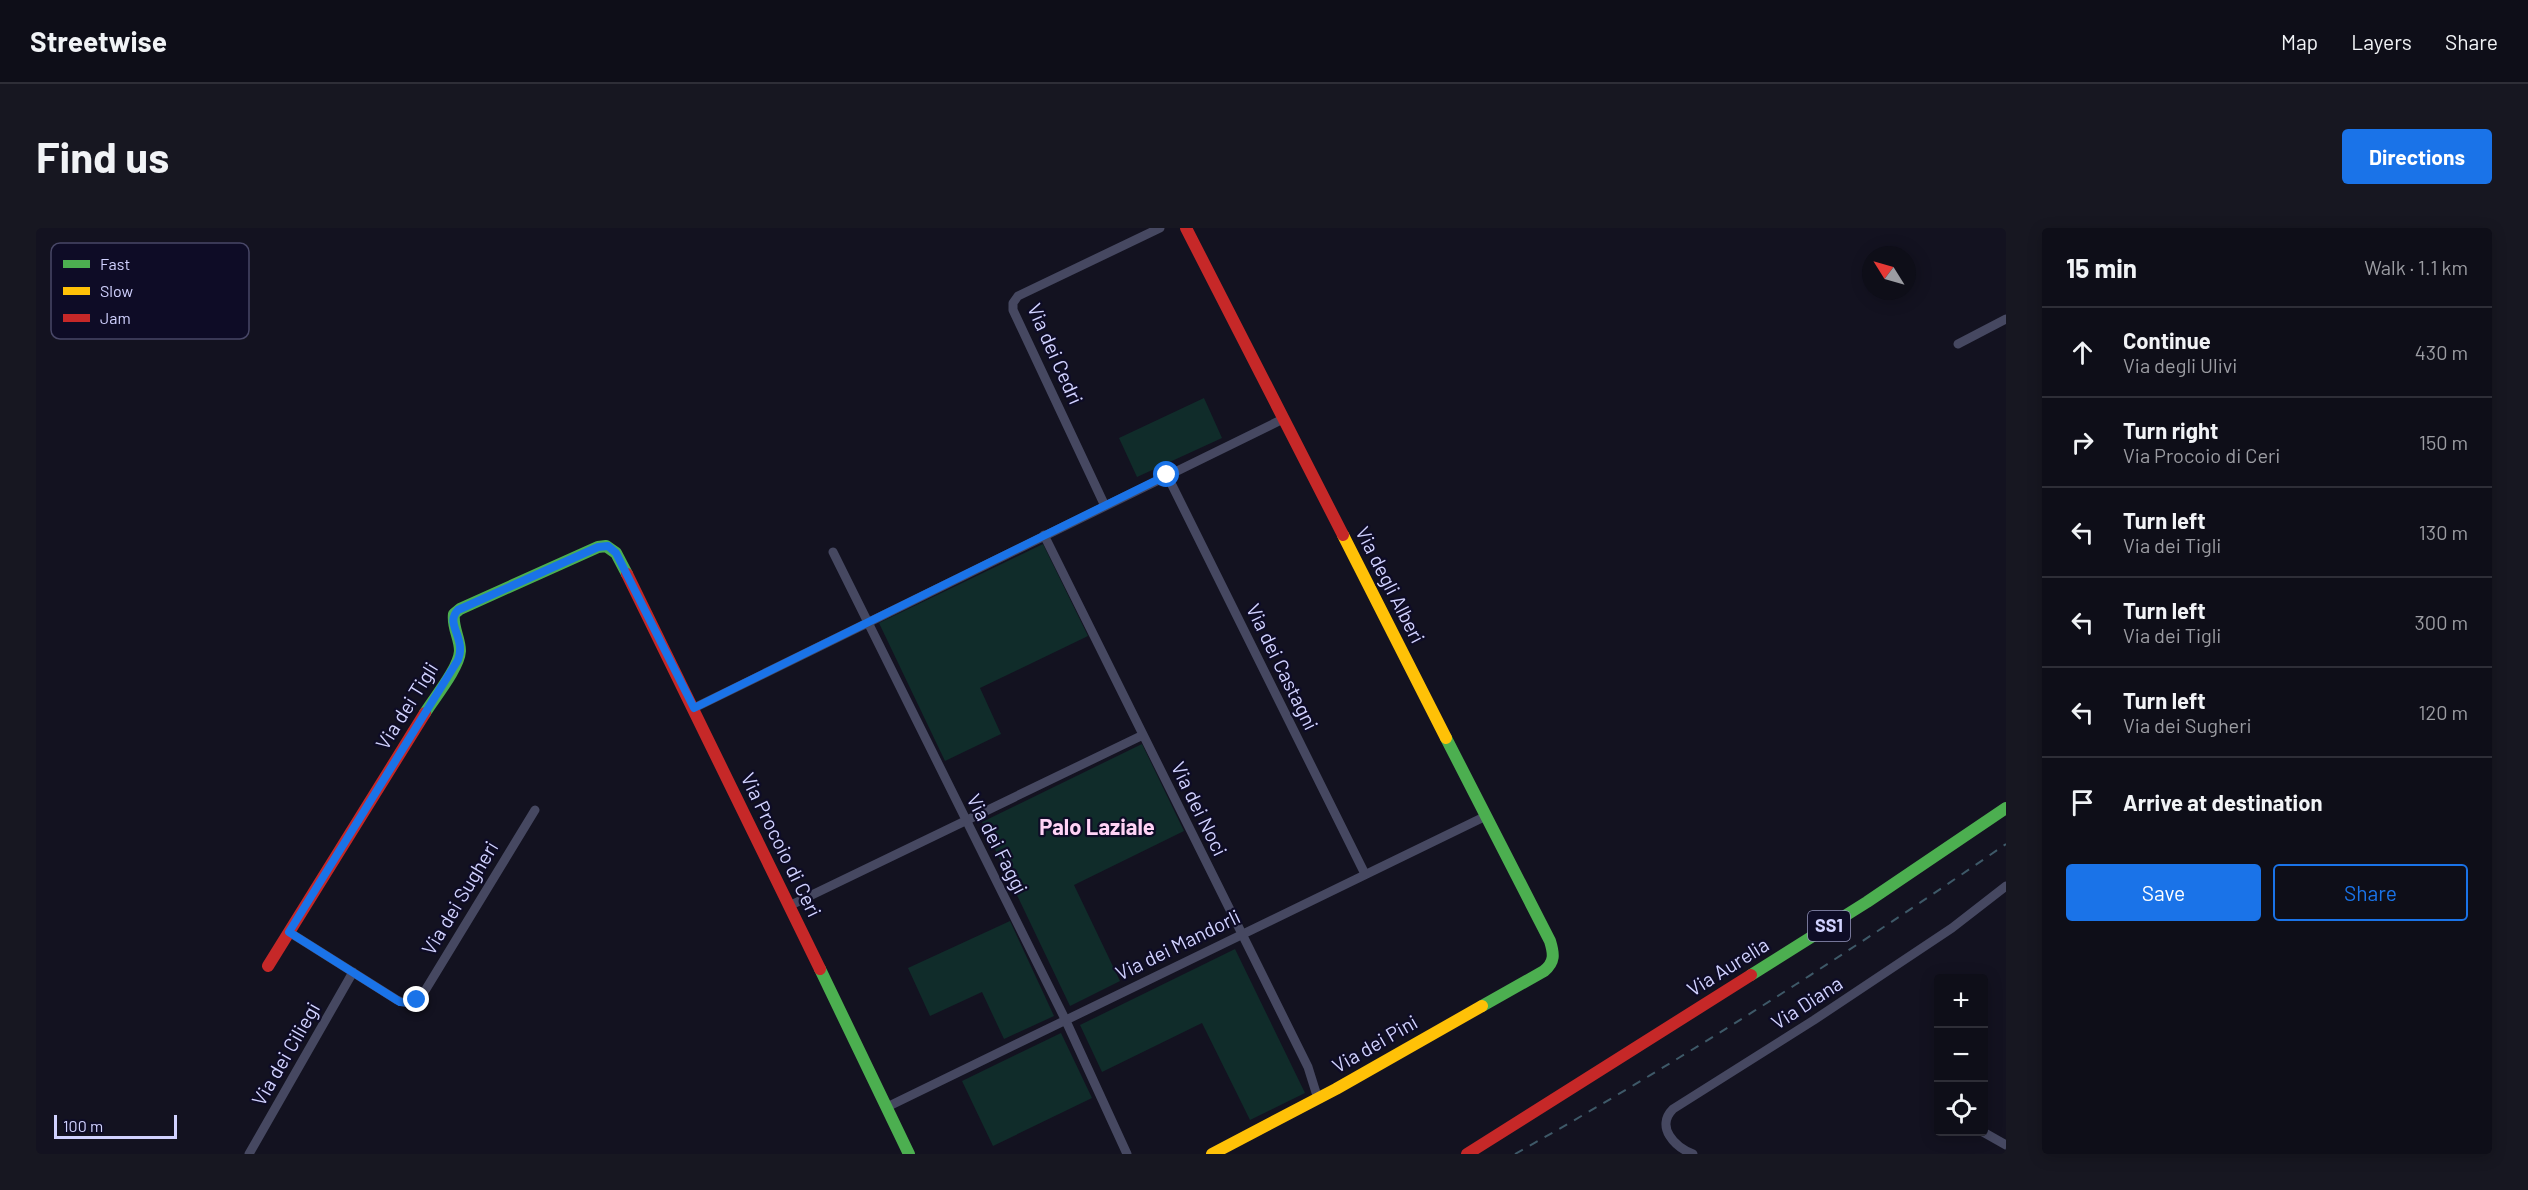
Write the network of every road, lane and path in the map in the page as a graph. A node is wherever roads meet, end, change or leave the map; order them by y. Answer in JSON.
{"nodes":[{"id":1,"x":1160,"y":228,"type":"edge"},
{"id":2,"x":1186,"y":228,"type":"edge"},
{"id":3,"x":2006,"y":319,"type":"edge"},
{"id":4,"x":1958,"y":344,"type":"dead end"},
{"id":5,"x":1283,"y":419,"type":"junction"},
{"id":6,"x":1167,"y":475,"type":"junction"},
{"id":7,"x":1106,"y":506,"type":"junction"},
{"id":8,"x":1044,"y":535,"type":"junction"},
{"id":9,"x":833,"y":552,"type":"dead end"},
{"id":10,"x":616,"y":553,"type":"joint"},
{"id":11,"x":868,"y":622,"type":"junction"},
{"id":12,"x":694,"y":708,"type":"junction"},
{"id":13,"x":1143,"y":735,"type":"junction"},
{"id":14,"x":2006,"y":808,"type":"edge"},
{"id":15,"x":535,"y":810,"type":"dead end"},
{"id":16,"x":1486,"y":816,"type":"junction"},
{"id":17,"x":965,"y":821,"type":"junction"},
{"id":18,"x":1365,"y":874,"type":"junction"},
{"id":19,"x":2006,"y":886,"type":"edge"},
{"id":20,"x":789,"y":906,"type":"junction"},
{"id":21,"x":289,"y":932,"type":"junction"},
{"id":22,"x":1241,"y":934,"type":"junction"},
{"id":23,"x":1553,"y":962,"type":"joint"},
{"id":24,"x":268,"y":966,"type":"dead end"},
{"id":25,"x":353,"y":972,"type":"junction"},
{"id":26,"x":1066,"y":1021,"type":"junction"},
{"id":27,"x":1318,"y":1099,"type":"junction"},
{"id":28,"x":887,"y":1107,"type":"junction"},
{"id":29,"x":1988,"y":1134,"type":"edge"},
{"id":30,"x":2006,"y":1145,"type":"edge"},
{"id":31,"x":249,"y":1154,"type":"edge"},
{"id":32,"x":909,"y":1154,"type":"edge"},
{"id":33,"x":1127,"y":1154,"type":"edge"},
{"id":34,"x":1212,"y":1154,"type":"edge"},
{"id":35,"x":1467,"y":1154,"type":"edge"},
{"id":36,"x":1693,"y":1154,"type":"edge"}],
"edges":[{"from":1,"to":7,"type":"street","name":"Via dei Cedri"},
{"from":2,"to":5,"type":"street","name":"Via degli Alberi"},
{"from":3,"to":4,"type":"street"},
{"from":5,"to":6,"type":"street"},
{"from":5,"to":16,"type":"street","name":"Via degli Alberi"},
{"from":6,"to":7,"type":"street"},
{"from":6,"to":18,"type":"street","name":"Via dei Castagni"},
{"from":7,"to":8,"type":"street"},
{"from":8,"to":11,"type":"street"},
{"from":8,"to":13,"type":"street","name":"Via dei Noci"},
{"from":9,"to":11,"type":"street","name":"Via dei Faggi"},
{"from":10,"to":12,"type":"street","name":"Via Procoio di Ceri"},
{"from":10,"to":21,"type":"street","name":"Via dei Tigli"},
{"from":11,"to":12,"type":"street"},
{"from":11,"to":17,"type":"street","name":"Via dei Faggi"},
{"from":12,"to":20,"type":"street","name":"Via Procoio di Ceri"},
{"from":13,"to":17,"type":"street"},
{"from":13,"to":22,"type":"street","name":"Via dei Noci"},
{"from":14,"to":35,"type":"street","name":"Via Aurelia","number":"SS1"},
{"from":15,"to":25,"type":"street","name":"Via dei Sugheri"},
{"from":16,"to":18,"type":"street","name":"Via dei Mandorli"},
{"from":16,"to":23,"type":"street","name":"Via degli Alberi"},
{"from":17,"to":20,"type":"street"},
{"from":17,"to":26,"type":"street","name":"Via dei Faggi"},
{"from":18,"to":22,"type":"street","name":"Via dei Mandorli"},
{"from":19,"to":36,"type":"street","name":"Via Diana"},
{"from":20,"to":28,"type":"street","name":"Via Procoio di Ceri"},
{"from":21,"to":24,"type":"street","name":"Via dei Tigli"},
{"from":21,"to":25,"type":"street","name":"Via dei Sugheri"},
{"from":22,"to":26,"type":"street","name":"Via dei Mandorli"},
{"from":22,"to":27,"type":"street","name":"Via dei Noci"},
{"from":23,"to":27,"type":"street","name":"Via dei Pini"},
{"from":25,"to":31,"type":"street","name":"Via dei Ciliegi"},
{"from":26,"to":28,"type":"street","name":"Via dei Mandorli"},
{"from":26,"to":33,"type":"street","name":"Via dei Faggi"},
{"from":27,"to":34,"type":"street","name":"Via dei Pini"},
{"from":28,"to":32,"type":"street","name":"Via Procoio di Ceri"},
{"from":29,"to":30,"type":"street"}]}
